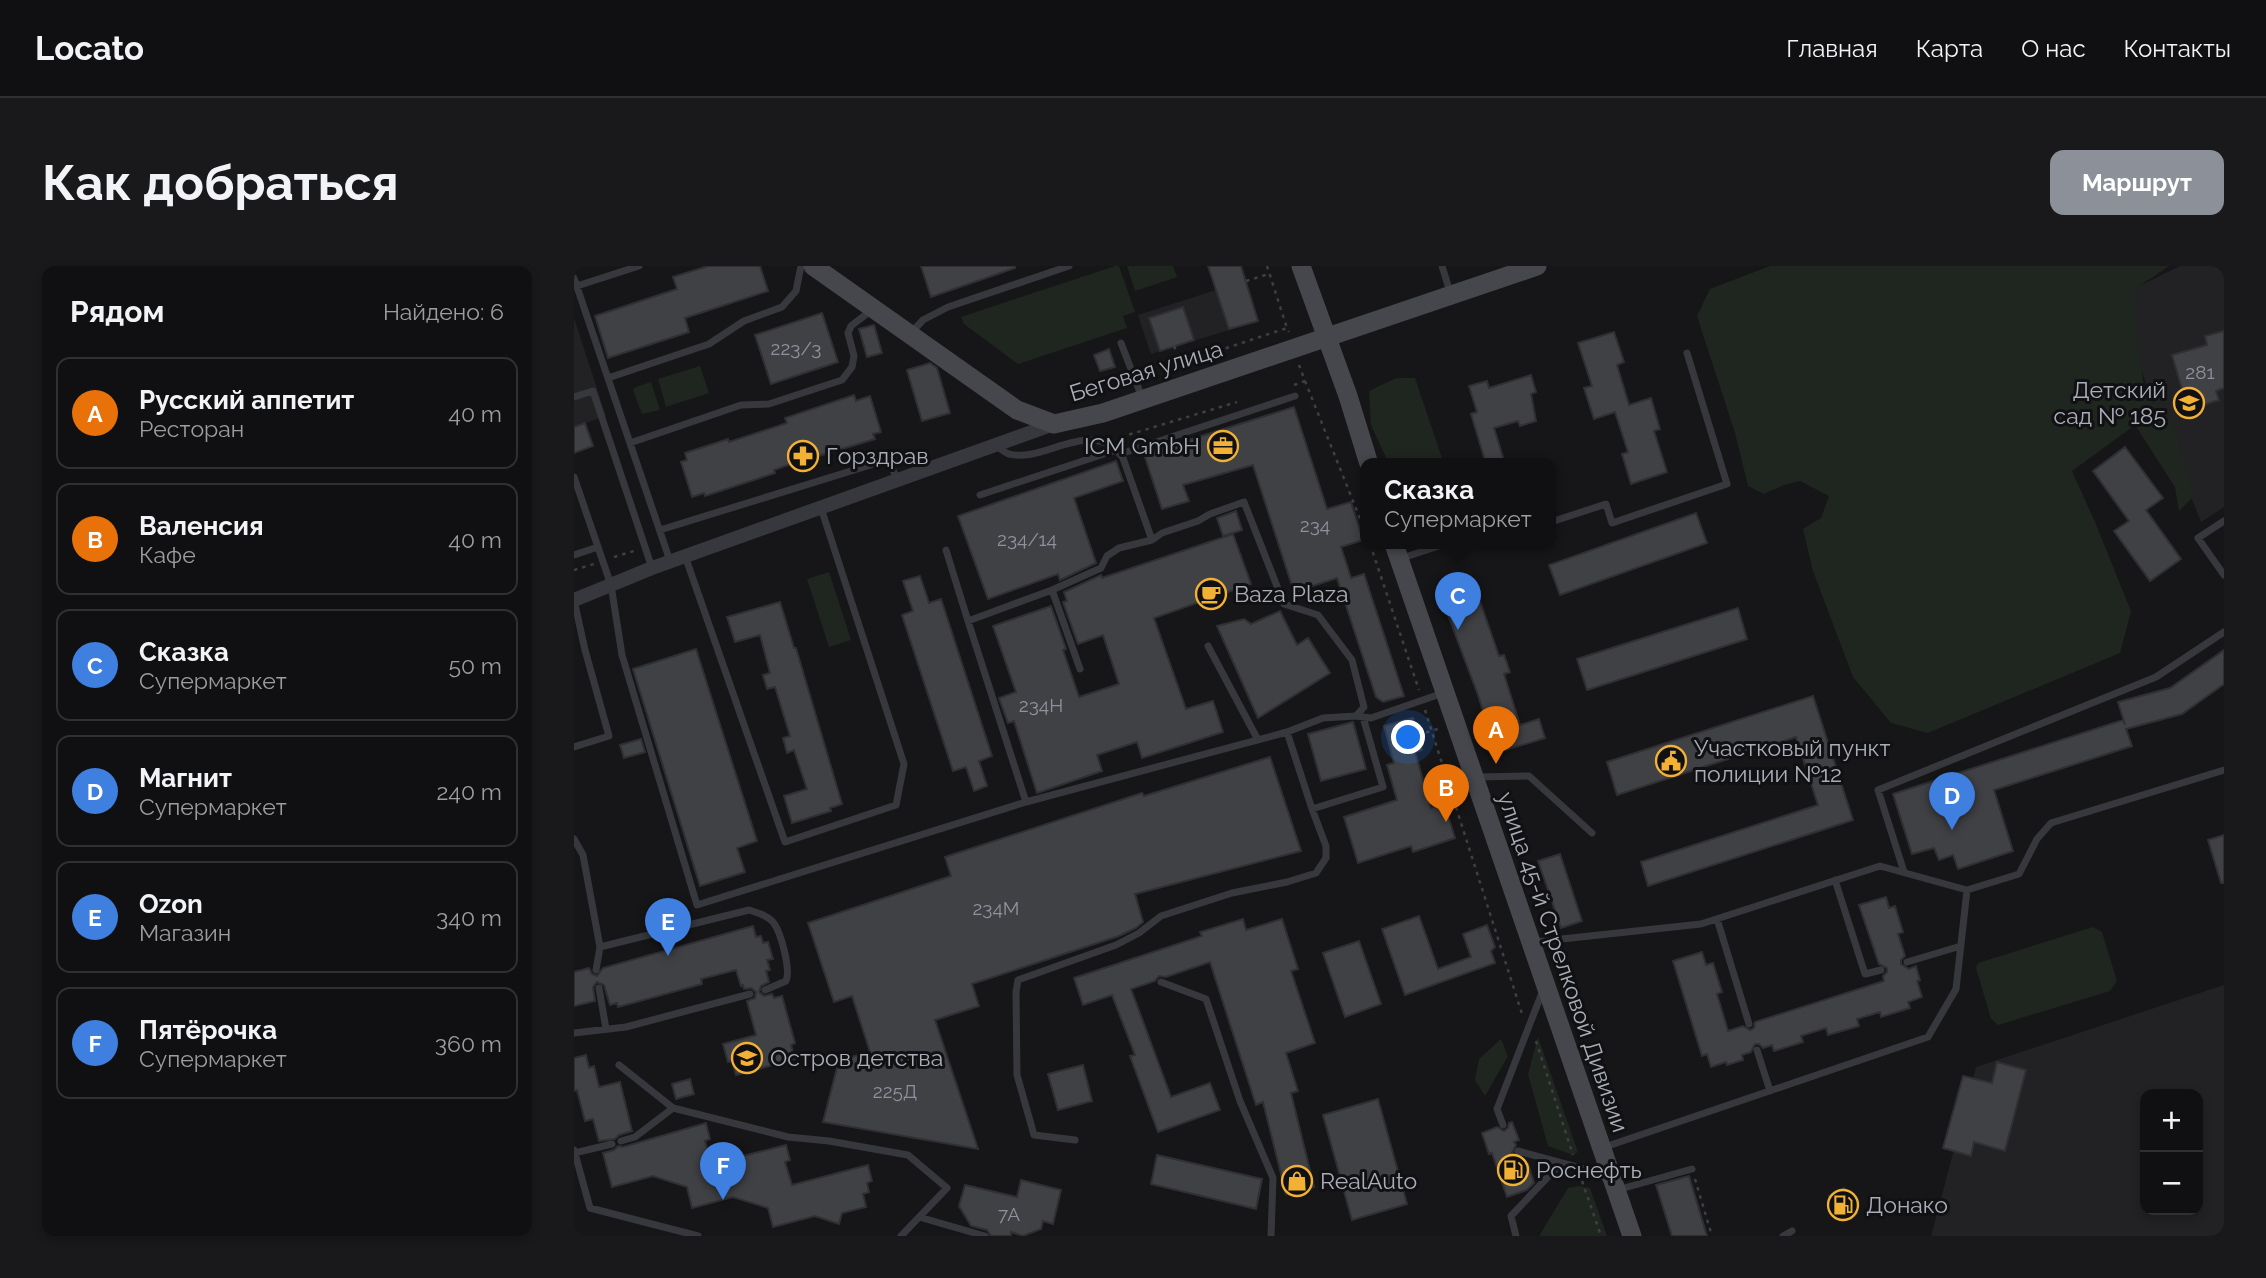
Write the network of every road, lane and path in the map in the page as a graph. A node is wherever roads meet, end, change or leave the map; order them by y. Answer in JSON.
{"nodes":[{"id":1,"x":639,"y":266,"type":"edge"},
{"id":2,"x":801,"y":266,"type":"edge"},
{"id":3,"x":813,"y":266,"type":"edge"},
{"id":4,"x":1069,"y":266,"type":"edge"},
{"id":5,"x":1267,"y":266,"type":"edge"},
{"id":6,"x":1301,"y":266,"type":"edge"},
{"id":7,"x":1442,"y":266,"type":"edge"},
{"id":8,"x":1537,"y":266,"type":"edge"},
{"id":9,"x":1270,"y":274,"type":"junction"},
{"id":10,"x":1245,"y":281,"type":"dead end"},
{"id":11,"x":575,"y":282,"type":"edge"},
{"id":12,"x":1451,"y":295,"type":"junction"},
{"id":13,"x":874,"y":309,"type":"junction"},
{"id":14,"x":1287,"y":328,"type":"dead end"},
{"id":15,"x":910,"y":334,"type":"junction"},
{"id":16,"x":1326,"y":337,"type":"junction"},
{"id":17,"x":1121,"y":343,"type":"dead end"},
{"id":18,"x":1174,"y":346,"type":"dead end"},
{"id":19,"x":1687,"y":353,"type":"dead end"},
{"id":20,"x":1181,"y":363,"type":"dead end"},
{"id":21,"x":608,"y":378,"type":"junction"},
{"id":22,"x":1305,"y":381,"type":"dead end"},
{"id":23,"x":1295,"y":396,"type":"dead end"},
{"id":24,"x":574,"y":397,"type":"edge"},
{"id":25,"x":1143,"y":400,"type":"junction"},
{"id":26,"x":1054,"y":424,"type":"junction"},
{"id":27,"x":630,"y":443,"type":"junction"},
{"id":28,"x":995,"y":445,"type":"junction"},
{"id":29,"x":1118,"y":452,"type":"junction"},
{"id":30,"x":1366,"y":458,"type":"edge"},
{"id":31,"x":574,"y":477,"type":"edge"},
{"id":32,"x":897,"y":480,"type":"junction"},
{"id":33,"x":981,"y":495,"type":"dead end"},
{"id":34,"x":821,"y":507,"type":"junction"},
{"id":35,"x":1360,"y":517,"type":"edge"},
{"id":36,"x":1556,"y":520,"type":"edge"},
{"id":37,"x":2224,"y":521,"type":"edge"},
{"id":38,"x":660,"y":530,"type":"junction"},
{"id":39,"x":1152,"y":540,"type":"junction"},
{"id":40,"x":598,"y":547,"type":"junction"},
{"id":41,"x":1372,"y":549,"type":"edge"},
{"id":42,"x":1414,"y":549,"type":"edge"},
{"id":43,"x":946,"y":550,"type":"dead end"},
{"id":44,"x":1396,"y":552,"type":"edge"},
{"id":45,"x":574,"y":555,"type":"edge"},
{"id":46,"x":685,"y":556,"type":"junction"},
{"id":47,"x":670,"y":562,"type":"junction"},
{"id":48,"x":652,"y":568,"type":"junction"},
{"id":49,"x":2224,"y":575,"type":"edge"},
{"id":50,"x":611,"y":584,"type":"junction"},
{"id":51,"x":1052,"y":590,"type":"junction"},
{"id":52,"x":574,"y":600,"type":"edge"},
{"id":53,"x":968,"y":621,"type":"junction"},
{"id":54,"x":2224,"y":632,"type":"edge"},
{"id":55,"x":1208,"y":646,"type":"dead end"},
{"id":56,"x":1080,"y":669,"type":"dead end"},
{"id":57,"x":1444,"y":692,"type":"junction"},
{"id":58,"x":1422,"y":700,"type":"junction"},
{"id":59,"x":1360,"y":716,"type":"junction"},
{"id":60,"x":1455,"y":724,"type":"junction"},
{"id":61,"x":1432,"y":731,"type":"junction"},
{"id":62,"x":1287,"y":732,"type":"junction"},
{"id":63,"x":1418,"y":735,"type":"dead end"},
{"id":64,"x":1258,"y":740,"type":"junction"},
{"id":65,"x":574,"y":747,"type":"edge"},
{"id":66,"x":2224,"y":770,"type":"edge"},
{"id":67,"x":1473,"y":777,"type":"junction"},
{"id":68,"x":1026,"y":802,"type":"junction"},
{"id":69,"x":1312,"y":809,"type":"junction"},
{"id":70,"x":1592,"y":833,"type":"dead end"},
{"id":71,"x":574,"y":839,"type":"edge"},
{"id":72,"x":1904,"y":872,"type":"junction"},
{"id":73,"x":1835,"y":880,"type":"junction"},
{"id":74,"x":1967,"y":890,"type":"junction"},
{"id":75,"x":1717,"y":919,"type":"junction"},
{"id":76,"x":1530,"y":943,"type":"junction"},
{"id":77,"x":1961,"y":946,"type":"junction"},
{"id":78,"x":600,"y":947,"type":"junction"},
{"id":79,"x":1907,"y":962,"type":"dead end"},
{"id":80,"x":596,"y":970,"type":"dead end"},
{"id":81,"x":1881,"y":970,"type":"dead end"},
{"id":82,"x":1161,"y":982,"type":"dead end"},
{"id":83,"x":1545,"y":986,"type":"junction"},
{"id":84,"x":599,"y":988,"type":"dead end"},
{"id":85,"x":765,"y":990,"type":"dead end"},
{"id":86,"x":750,"y":994,"type":"dead end"},
{"id":87,"x":1749,"y":1024,"type":"dead end"},
{"id":88,"x":1529,"y":1028,"type":"junction"},
{"id":89,"x":606,"y":1029,"type":"junction"},
{"id":90,"x":574,"y":1033,"type":"edge"},
{"id":91,"x":1757,"y":1050,"type":"dead end"},
{"id":92,"x":619,"y":1065,"type":"dead end"},
{"id":93,"x":1770,"y":1091,"type":"junction"},
{"id":94,"x":673,"y":1108,"type":"junction"},
{"id":95,"x":1503,"y":1125,"type":"dead end"},
{"id":96,"x":1075,"y":1140,"type":"dead end"},
{"id":97,"x":621,"y":1141,"type":"dead end"},
{"id":98,"x":612,"y":1144,"type":"dead end"},
{"id":99,"x":1602,"y":1148,"type":"junction"},
{"id":100,"x":1518,"y":1151,"type":"dead end"},
{"id":101,"x":574,"y":1152,"type":"edge"},
{"id":102,"x":1560,"y":1164,"type":"junction"},
{"id":103,"x":1577,"y":1168,"type":"junction"},
{"id":104,"x":1692,"y":1169,"type":"joint"},
{"id":105,"x":1615,"y":1186,"type":"junction"},
{"id":106,"x":919,"y":1217,"type":"junction"},
{"id":107,"x":1792,"y":1231,"type":"dead end"},
{"id":108,"x":698,"y":1236,"type":"edge"},
{"id":109,"x":901,"y":1236,"type":"edge"},
{"id":110,"x":985,"y":1236,"type":"edge"},
{"id":111,"x":1271,"y":1236,"type":"edge"},
{"id":112,"x":1516,"y":1236,"type":"edge"},
{"id":113,"x":1601,"y":1236,"type":"edge"},
{"id":114,"x":1632,"y":1236,"type":"edge"},
{"id":115,"x":1712,"y":1236,"type":"edge"},
{"id":116,"x":1783,"y":1236,"type":"edge"}],
"edges":[{"from":1,"to":11,"type":"lane"},
{"from":2,"to":21,"type":"lane"},
{"from":3,"to":13,"type":"main road","name":"Беговая улица"},
{"from":4,"to":15,"type":"lane"},
{"from":5,"to":9,"type":"path"},
{"from":6,"to":16,"type":"main road"},
{"from":7,"to":12,"type":"lane"},
{"from":8,"to":12,"type":"main road"},
{"from":9,"to":10,"type":"path"},
{"from":9,"to":14,"type":"path"},
{"from":11,"to":21,"type":"lane"},
{"from":12,"to":16,"type":"main road"},
{"from":13,"to":15,"type":"main road","name":"Беговая улица"},
{"from":13,"to":27,"type":"lane"},
{"from":15,"to":26,"type":"main road","name":"Беговая улица"},
{"from":16,"to":25,"type":"main road","name":"Беговая улица"},
{"from":16,"to":30,"type":"main road"},
{"from":17,"to":25,"type":"lane"},
{"from":18,"to":20,"type":"path"},
{"from":19,"to":36,"type":"lane"},
{"from":21,"to":27,"type":"lane"},
{"from":22,"to":35,"type":"path"},
{"from":23,"to":29,"type":"lane"},
{"from":24,"to":48,"type":"lane"},
{"from":25,"to":26,"type":"main road","name":"Беговая улица"},
{"from":26,"to":28,"type":"street"},
{"from":27,"to":38,"type":"lane"},
{"from":28,"to":29,"type":"lane"},
{"from":28,"to":32,"type":"street"},
{"from":29,"to":33,"type":"lane"},
{"from":29,"to":39,"type":"lane"},
{"from":31,"to":40,"type":"lane"},
{"from":32,"to":34,"type":"street"},
{"from":32,"to":38,"type":"lane"},
{"from":34,"to":46,"type":"street"},
{"from":34,"to":46,"type":"lane"},
{"from":37,"to":49,"type":"lane"},
{"from":38,"to":47,"type":"lane"},
{"from":39,"to":51,"type":"lane"},
{"from":39,"to":59,"type":"lane"},
{"from":40,"to":45,"type":"lane"},
{"from":40,"to":50,"type":"lane"},
{"from":41,"to":58,"type":"path"},
{"from":42,"to":44,"type":"lane"},
{"from":43,"to":53,"type":"lane"},
{"from":44,"to":57,"type":"main road","name":"улица 45-й Стрелковой Дивизии"},
{"from":46,"to":47,"type":"street"},
{"from":47,"to":48,"type":"street"},
{"from":48,"to":50,"type":"street"},
{"from":50,"to":52,"type":"street"},
{"from":50,"to":68,"type":"lane"},
{"from":51,"to":53,"type":"lane"},
{"from":51,"to":56,"type":"lane"},
{"from":52,"to":65,"type":"lane"},
{"from":53,"to":68,"type":"lane"},
{"from":54,"to":72,"type":"lane"},
{"from":55,"to":64,"type":"lane"},
{"from":57,"to":58,"type":"lane"},
{"from":57,"to":60,"type":"main road","name":"улица 45-й Стрелковой Дивизии"},
{"from":58,"to":59,"type":"lane"},
{"from":58,"to":61,"type":"path"},
{"from":59,"to":62,"type":"lane"},
{"from":59,"to":69,"type":"lane"},
{"from":60,"to":61,"type":"path"},
{"from":60,"to":67,"type":"main road","name":"улица 45-й Стрелковой Дивизии"},
{"from":61,"to":63,"type":"path"},
{"from":61,"to":88,"type":"path"},
{"from":62,"to":64,"type":"lane"},
{"from":62,"to":69,"type":"lane"},
{"from":64,"to":68,"type":"lane"},
{"from":66,"to":74,"type":"lane"},
{"from":67,"to":70,"type":"lane"},
{"from":67,"to":76,"type":"main road","name":"улица 45-й Стрелковой Дивизии"},
{"from":69,"to":96,"type":"lane"},
{"from":71,"to":78,"type":"lane"},
{"from":72,"to":73,"type":"lane"},
{"from":72,"to":74,"type":"lane"},
{"from":73,"to":75,"type":"lane"},
{"from":73,"to":81,"type":"lane"},
{"from":74,"to":77,"type":"lane"},
{"from":75,"to":76,"type":"lane"},
{"from":75,"to":87,"type":"lane"},
{"from":76,"to":83,"type":"main road","name":"улица 45-й Стрелковой Дивизии"},
{"from":77,"to":79,"type":"lane"},
{"from":77,"to":93,"type":"lane"},
{"from":78,"to":80,"type":"lane"},
{"from":78,"to":85,"type":"lane"},
{"from":82,"to":111,"type":"lane"},
{"from":83,"to":88,"type":"lane"},
{"from":83,"to":99,"type":"main road","name":"улица 45-й Стрелковой Дивизии"},
{"from":84,"to":89,"type":"lane"},
{"from":86,"to":89,"type":"lane"},
{"from":88,"to":95,"type":"lane"},
{"from":88,"to":103,"type":"path"},
{"from":89,"to":90,"type":"lane"},
{"from":91,"to":93,"type":"lane"},
{"from":92,"to":94,"type":"lane"},
{"from":93,"to":99,"type":"lane"},
{"from":94,"to":97,"type":"lane"},
{"from":94,"to":106,"type":"lane"},
{"from":98,"to":101,"type":"lane"},
{"from":99,"to":105,"type":"main road","name":"улица 45-й Стрелковой Дивизии"},
{"from":100,"to":102,"type":"lane"},
{"from":101,"to":108,"type":"lane"},
{"from":102,"to":103,"type":"lane"},
{"from":102,"to":112,"type":"lane"},
{"from":103,"to":105,"type":"lane"},
{"from":103,"to":113,"type":"path"},
{"from":104,"to":105,"type":"lane"},
{"from":104,"to":115,"type":"path"},
{"from":105,"to":114,"type":"main road","name":"улица 45-й Стрелковой Дивизии"},
{"from":106,"to":109,"type":"lane"},
{"from":106,"to":110,"type":"lane"},
{"from":107,"to":116,"type":"lane"}]}
